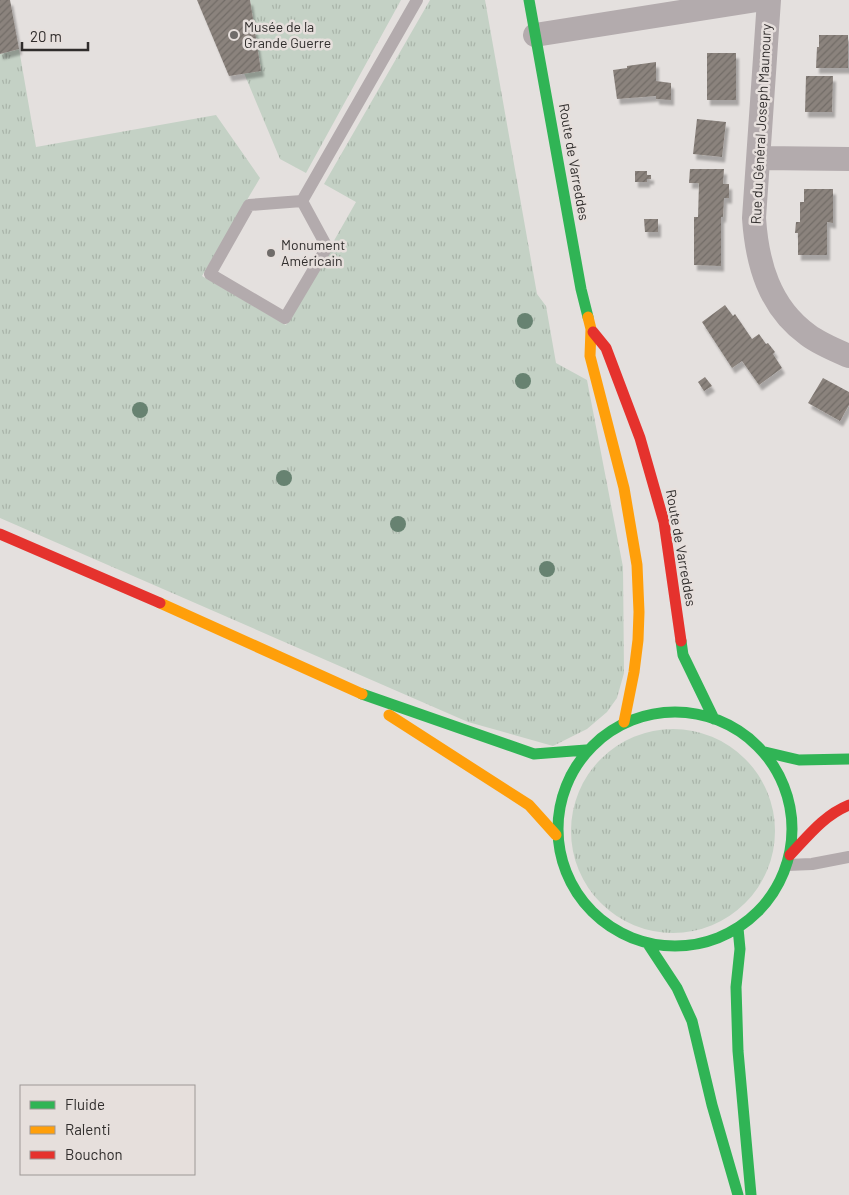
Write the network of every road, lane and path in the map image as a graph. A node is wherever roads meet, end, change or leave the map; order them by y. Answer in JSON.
{"nodes":[{"id":1,"x":417,"y":0,"type":"edge"},
{"id":2,"x":529,"y":0,"type":"edge"},
{"id":3,"x":757,"y":0,"type":"edge"},
{"id":4,"x":769,"y":0,"type":"edge"},
{"id":5,"x":535,"y":35,"type":"junction"},
{"id":6,"x":760,"y":158,"type":"junction"},
{"id":7,"x":849,"y":159,"type":"edge"},
{"id":8,"x":302,"y":201,"type":"junction"},
{"id":9,"x":591,"y":329,"type":"junction"},
{"id":10,"x":849,"y":356,"type":"edge"},
{"id":11,"x":0,"y":534,"type":"edge"},
{"id":12,"x":352,"y":691,"type":"junction"},
{"id":13,"x":714,"y":718,"type":"junction"},
{"id":14,"x":624,"y":722,"type":"junction"},
{"id":15,"x":586,"y":750,"type":"junction"},
{"id":16,"x":765,"y":752,"type":"junction"},
{"id":17,"x":849,"y":759,"type":"edge"},
{"id":18,"x":849,"y":805,"type":"edge"},
{"id":19,"x":556,"y":835,"type":"junction"},
{"id":20,"x":849,"y":856,"type":"edge"},
{"id":21,"x":788,"y":860,"type":"junction"},
{"id":22,"x":738,"y":928,"type":"junction"},
{"id":23,"x":648,"y":944,"type":"junction"},
{"id":24,"x":738,"y":1195,"type":"edge"},
{"id":25,"x":751,"y":1195,"type":"edge"}],
"edges":[{"from":1,"to":8,"type":"lane"},
{"from":2,"to":5,"type":"main road","name":"Route de Varreddes"},
{"from":3,"to":5,"type":"street"},
{"from":4,"to":6,"type":"street","name":"Rue du Général Joseph Maunoury"},
{"from":5,"to":9,"type":"main road","name":"Route de Varreddes"},
{"from":6,"to":7,"type":"street"},
{"from":6,"to":10,"type":"street","name":"Rue du Général Joseph Maunoury"},
{"from":8,"to":8,"type":"lane"},
{"from":9,"to":13,"type":"main road","name":"Route de Varreddes"},
{"from":9,"to":14,"type":"main road","name":"Route de Varreddes"},
{"from":11,"to":12,"type":"main road"},
{"from":12,"to":15,"type":"main road"},
{"from":12,"to":19,"type":"main road"},
{"from":13,"to":14,"type":"main road"},
{"from":13,"to":16,"type":"main road"},
{"from":14,"to":15,"type":"main road"},
{"from":15,"to":19,"type":"main road"},
{"from":16,"to":17,"type":"main road"},
{"from":16,"to":21,"type":"main road"},
{"from":18,"to":21,"type":"main road"},
{"from":19,"to":23,"type":"main road"},
{"from":20,"to":21,"type":"lane"},
{"from":21,"to":22,"type":"main road"},
{"from":22,"to":23,"type":"main road"},
{"from":22,"to":25,"type":"main road"},
{"from":23,"to":24,"type":"main road"}]}
